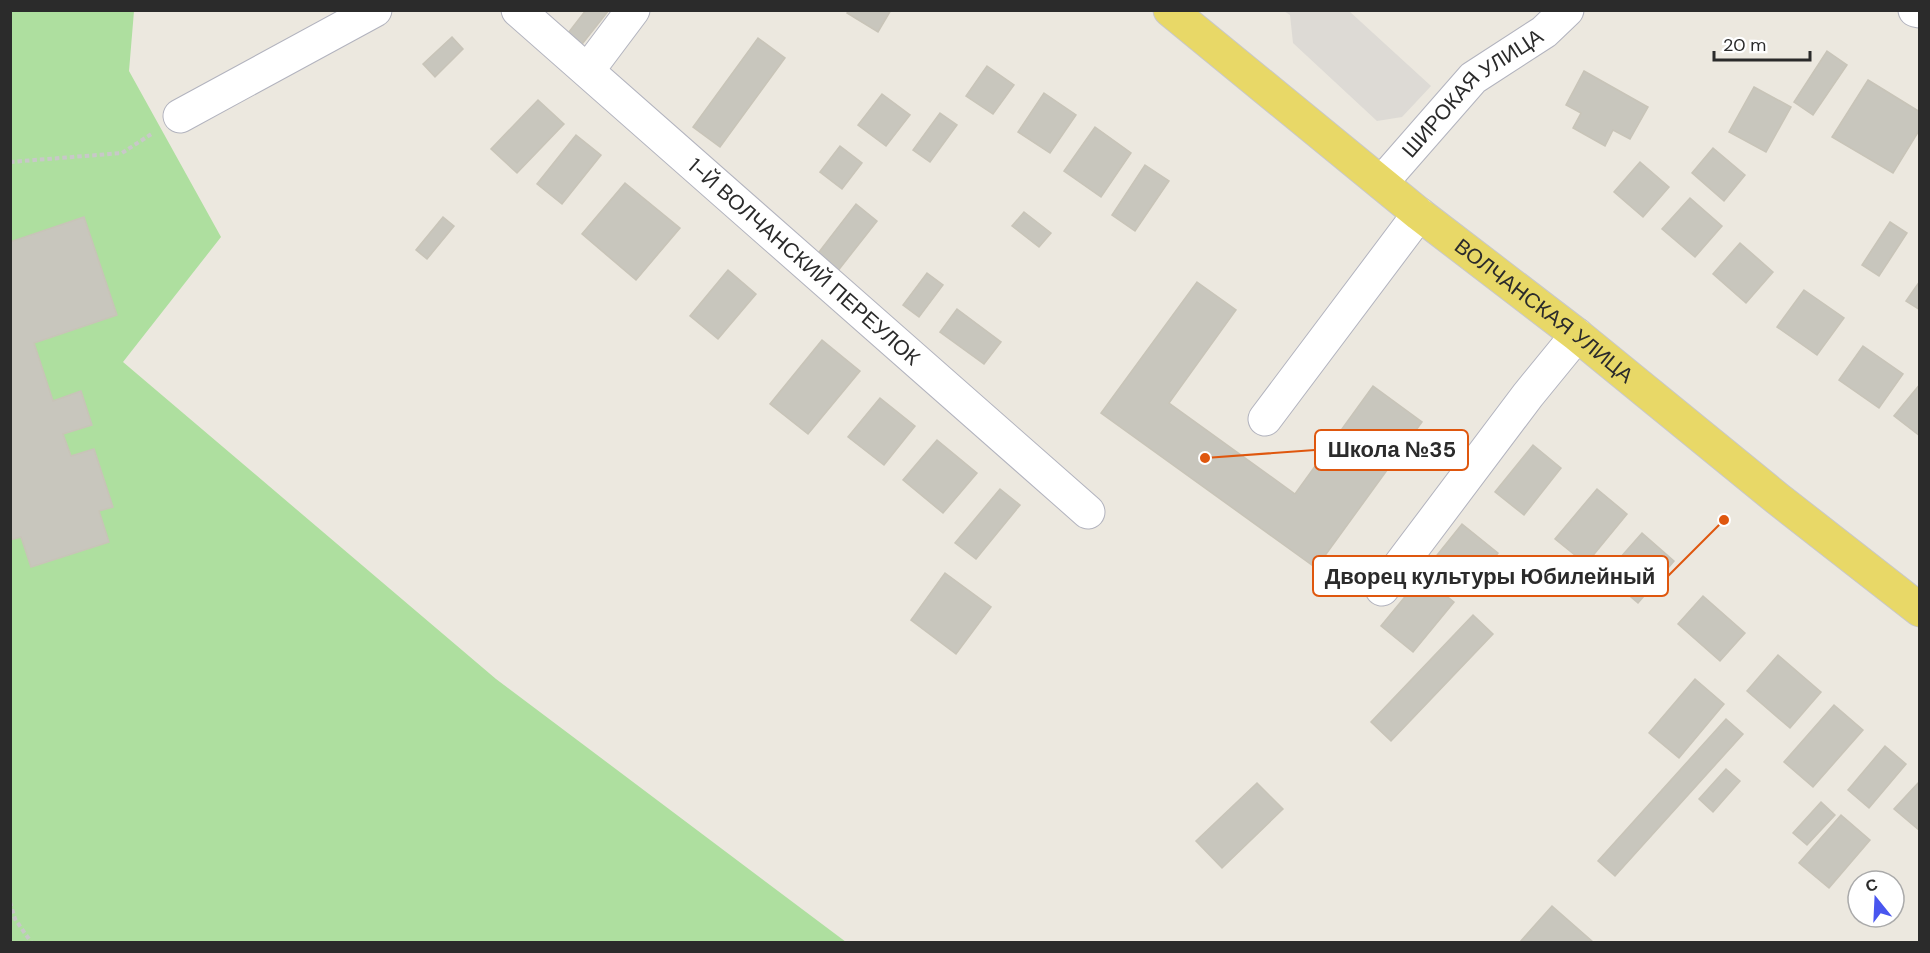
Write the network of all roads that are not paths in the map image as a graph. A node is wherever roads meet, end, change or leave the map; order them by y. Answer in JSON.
{"nodes":[{"id":1,"x":375,"y":10,"type":"edge"},
{"id":2,"x":518,"y":10,"type":"edge"},
{"id":3,"x":633,"y":10,"type":"edge"},
{"id":4,"x":1170,"y":10,"type":"edge"},
{"id":5,"x":1567,"y":10,"type":"edge"},
{"id":6,"x":1915,"y":10,"type":"edge"},
{"id":7,"x":1920,"y":11,"type":"edge"},
{"id":8,"x":588,"y":70,"type":"junction"},
{"id":9,"x":180,"y":116,"type":"road end"},
{"id":10,"x":1382,"y":182,"type":"junction"},
{"id":11,"x":1419,"y":214,"type":"junction"},
{"id":12,"x":1577,"y":335,"type":"junction"},
{"id":13,"x":1265,"y":419,"type":"dead end"},
{"id":14,"x":1089,"y":512,"type":"dead end"},
{"id":15,"x":1382,"y":589,"type":"dead end"},
{"id":16,"x":1920,"y":610,"type":"edge"}],
"edges":[{"from":1,"to":9,"type":"street"},
{"from":2,"to":8,"type":"street","name":"1-Й ВОЛЧАНСКИЙ ПЕРЕУЛОК"},
{"from":3,"to":8,"type":"street"},
{"from":4,"to":10,"type":"main road","name":"ВОЛЧАНСКАЯ УЛИЦА"},
{"from":5,"to":10,"type":"street","name":"ШИРОКАЯ УЛИЦА"},
{"from":6,"to":7,"type":"street"},
{"from":8,"to":14,"type":"street","name":"1-Й ВОЛЧАНСКИЙ ПЕРЕУЛОК"},
{"from":10,"to":11,"type":"main road","name":"ВОЛЧАНСКАЯ УЛИЦА"},
{"from":11,"to":12,"type":"main road","name":"ВОЛЧАНСКАЯ УЛИЦА"},
{"from":11,"to":13,"type":"street"},
{"from":12,"to":15,"type":"street"},
{"from":12,"to":16,"type":"main road","name":"ВОЛЧАНСКАЯ УЛИЦА"}]}
